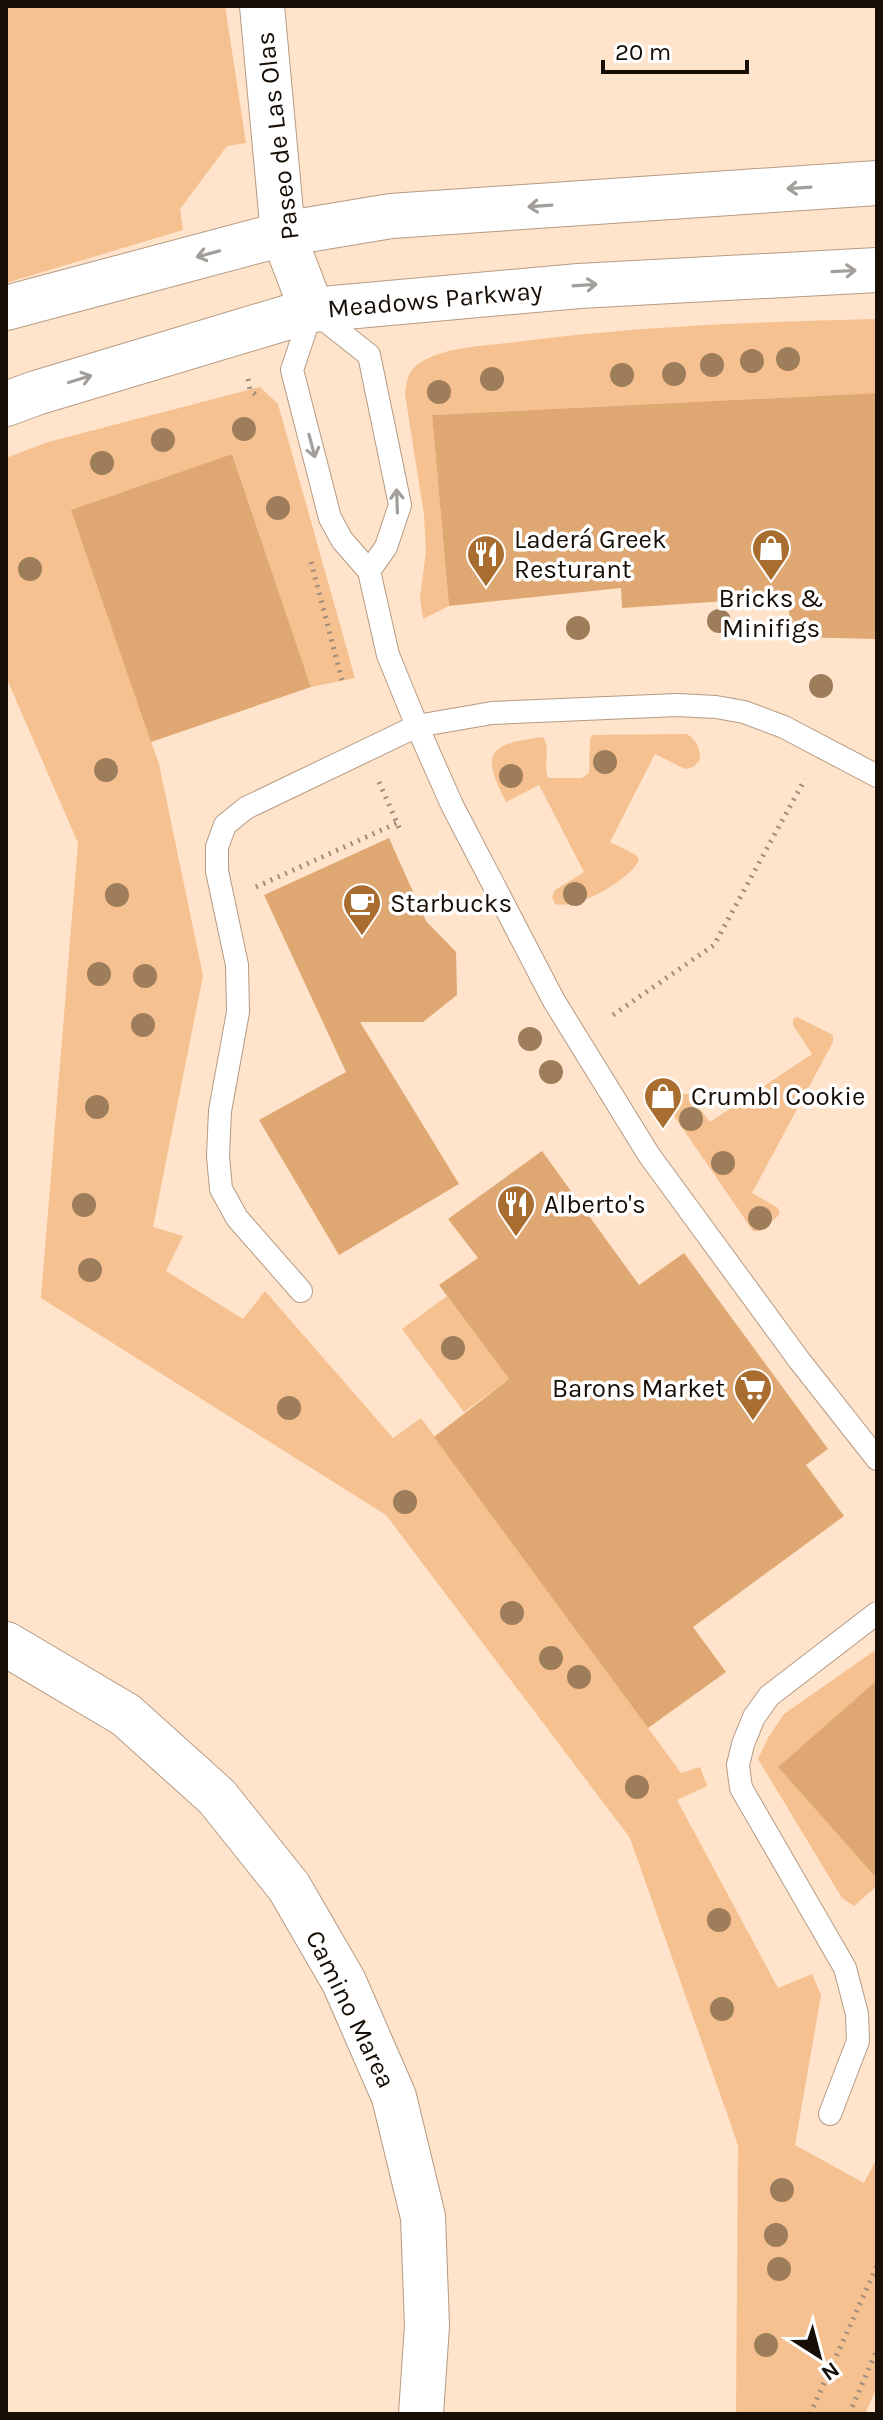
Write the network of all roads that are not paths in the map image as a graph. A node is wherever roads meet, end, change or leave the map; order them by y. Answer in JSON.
{"nodes":[{"id":1,"x":262,"y":6,"type":"edge"},
{"id":2,"x":877,"y":183,"type":"edge"},
{"id":3,"x":283,"y":234,"type":"junction"},
{"id":4,"x":877,"y":270,"type":"edge"},
{"id":5,"x":6,"y":308,"type":"edge"},
{"id":6,"x":312,"y":310,"type":"junction"},
{"id":7,"x":6,"y":404,"type":"edge"},
{"id":8,"x":369,"y":571,"type":"junction"},
{"id":9,"x":417,"y":726,"type":"junction"},
{"id":10,"x":877,"y":776,"type":"edge"},
{"id":11,"x":301,"y":1291,"type":"dead end"},
{"id":12,"x":877,"y":1459,"type":"edge"},
{"id":13,"x":877,"y":1613,"type":"edge"},
{"id":14,"x":6,"y":1644,"type":"edge"},
{"id":15,"x":830,"y":2114,"type":"dead end"},
{"id":16,"x":421,"y":2414,"type":"edge"}],
"edges":[{"from":1,"to":3,"type":"main road","name":"Paseo de Las Olas"},
{"from":2,"to":3,"type":"main road","one_way":true},
{"from":3,"to":5,"type":"main road","one_way":true},
{"from":3,"to":6,"type":"main road","name":"Paseo de Las Olas"},
{"from":6,"to":4,"type":"main road","name":"Meadows Parkway","one_way":true},
{"from":7,"to":6,"type":"main road","name":"Meadows Parkway","one_way":true},
{"from":6,"to":8,"type":"lane","one_way":true},
{"from":8,"to":6,"type":"lane","one_way":true},
{"from":8,"to":9,"type":"lane"},
{"from":9,"to":10,"type":"lane"},
{"from":9,"to":11,"type":"lane"},
{"from":9,"to":12,"type":"lane"},
{"from":13,"to":15,"type":"lane"},
{"from":14,"to":16,"type":"main road","name":"Camino Marea"}]}
